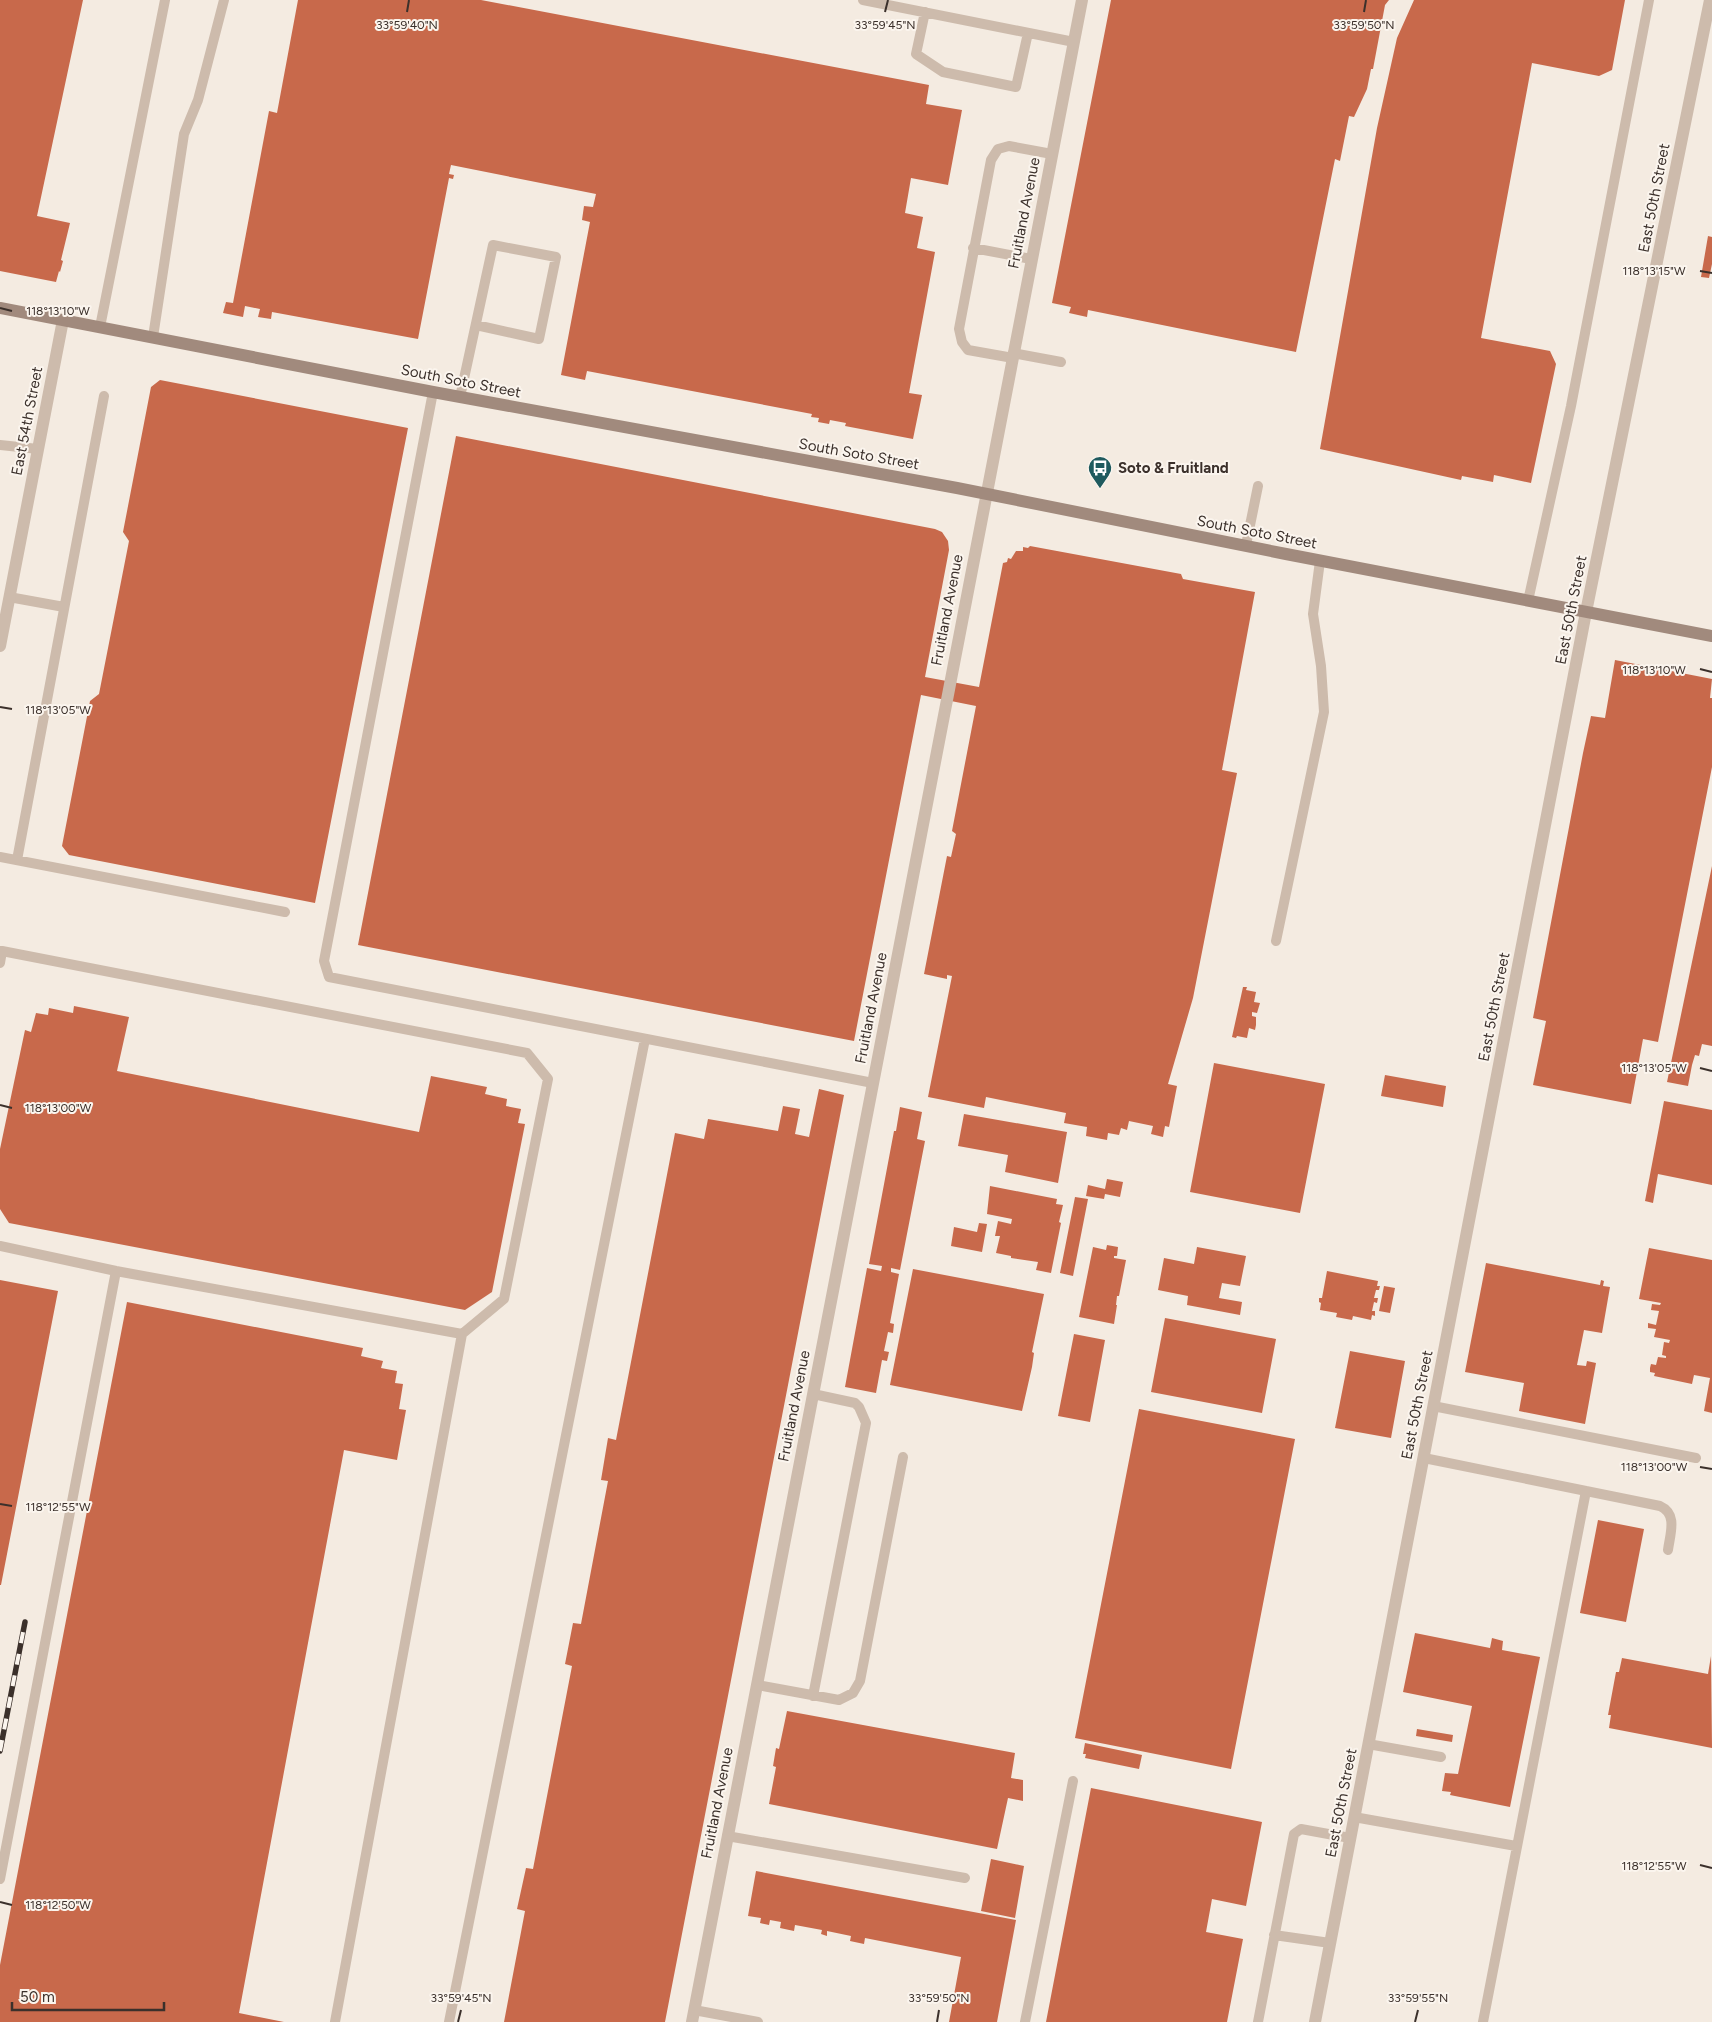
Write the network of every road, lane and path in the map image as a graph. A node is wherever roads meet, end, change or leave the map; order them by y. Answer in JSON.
{"nodes":[{"id":1,"x":165,"y":0,"type":"edge"},
{"id":2,"x":224,"y":0,"type":"edge"},
{"id":3,"x":863,"y":0,"type":"edge"},
{"id":4,"x":1082,"y":0,"type":"edge"},
{"id":5,"x":1650,"y":0,"type":"edge"},
{"id":6,"x":1710,"y":0,"type":"edge"},
{"id":7,"x":924,"y":12,"type":"junction"},
{"id":8,"x":1028,"y":33,"type":"junction"},
{"id":9,"x":1074,"y":42,"type":"junction"},
{"id":10,"x":1052,"y":154,"type":"junction"},
{"id":11,"x":973,"y":248,"type":"junction"},
{"id":12,"x":1032,"y":259,"type":"junction"},
{"id":13,"x":0,"y":308,"type":"edge"},
{"id":14,"x":63,"y":320,"type":"junction"},
{"id":15,"x":476,"y":325,"type":"junction"},
{"id":16,"x":100,"y":327,"type":"junction"},
{"id":17,"x":153,"y":337,"type":"junction"},
{"id":18,"x":1013,"y":356,"type":"junction"},
{"id":19,"x":1061,"y":362,"type":"dead end"},
{"id":20,"x":433,"y":392,"type":"junction"},
{"id":21,"x":104,"y":396,"type":"dead end"},
{"id":22,"x":460,"y":397,"type":"junction"},
{"id":23,"x":0,"y":445,"type":"edge"},
{"id":24,"x":38,"y":450,"type":"junction"},
{"id":25,"x":1258,"y":486,"type":"dead end"},
{"id":26,"x":986,"y":494,"type":"junction"},
{"id":27,"x":1246,"y":545,"type":"junction"},
{"id":28,"x":1320,"y":561,"type":"junction"},
{"id":29,"x":9,"y":597,"type":"junction"},
{"id":30,"x":1528,"y":601,"type":"junction"},
{"id":31,"x":64,"y":607,"type":"junction"},
{"id":32,"x":1586,"y":612,"type":"junction"},
{"id":33,"x":1712,"y":636,"type":"edge"},
{"id":34,"x":0,"y":646,"type":"edge"},
{"id":35,"x":0,"y":857,"type":"edge"},
{"id":36,"x":17,"y":860,"type":"junction"},
{"id":37,"x":285,"y":912,"type":"dead end"},
{"id":38,"x":1276,"y":941,"type":"dead end"},
{"id":39,"x":1,"y":951,"type":"edge"},
{"id":40,"x":0,"y":963,"type":"edge"},
{"id":41,"x":645,"y":1039,"type":"junction"},
{"id":42,"x":873,"y":1083,"type":"junction"},
{"id":43,"x":0,"y":1246,"type":"edge"},
{"id":44,"x":116,"y":1271,"type":"junction"},
{"id":45,"x":462,"y":1334,"type":"junction"},
{"id":46,"x":813,"y":1394,"type":"junction"},
{"id":47,"x":1434,"y":1406,"type":"junction"},
{"id":48,"x":903,"y":1457,"type":"dead end"},
{"id":49,"x":1424,"y":1458,"type":"junction"},
{"id":50,"x":1696,"y":1458,"type":"dead end"},
{"id":51,"x":1586,"y":1491,"type":"junction"},
{"id":52,"x":1668,"y":1550,"type":"dead end"},
{"id":53,"x":757,"y":1685,"type":"junction"},
{"id":54,"x":813,"y":1696,"type":"junction"},
{"id":55,"x":1368,"y":1744,"type":"junction"},
{"id":56,"x":1441,"y":1757,"type":"dead end"},
{"id":57,"x":1073,"y":1781,"type":"dead end"},
{"id":58,"x":1354,"y":1817,"type":"junction"},
{"id":59,"x":728,"y":1836,"type":"junction"},
{"id":60,"x":1350,"y":1838,"type":"junction"},
{"id":61,"x":1516,"y":1846,"type":"junction"},
{"id":62,"x":965,"y":1878,"type":"dead end"},
{"id":63,"x":0,"y":1879,"type":"edge"},
{"id":64,"x":1274,"y":1935,"type":"junction"},
{"id":65,"x":1330,"y":1943,"type":"junction"},
{"id":66,"x":693,"y":2016,"type":"edge"},
{"id":67,"x":336,"y":2022,"type":"edge"},
{"id":68,"x":449,"y":2022,"type":"edge"},
{"id":69,"x":758,"y":2022,"type":"edge"},
{"id":70,"x":1025,"y":2022,"type":"edge"},
{"id":71,"x":1258,"y":2022,"type":"edge"},
{"id":72,"x":1315,"y":2022,"type":"edge"},
{"id":73,"x":1483,"y":2022,"type":"edge"}],
"edges":[{"from":1,"to":16,"type":"lane"},
{"from":2,"to":17,"type":"lane"},
{"from":3,"to":7,"type":"lane"},
{"from":4,"to":9,"type":"street","name":"Fruitland Avenue"},
{"from":5,"to":30,"type":"lane"},
{"from":6,"to":32,"type":"street","name":"East 50th Street"},
{"from":7,"to":8,"type":"lane"},
{"from":7,"to":8,"type":"lane"},
{"from":8,"to":9,"type":"lane"},
{"from":9,"to":10,"type":"street","name":"Fruitland Avenue"},
{"from":10,"to":11,"type":"lane"},
{"from":10,"to":12,"type":"street","name":"Fruitland Avenue"},
{"from":11,"to":12,"type":"lane"},
{"from":11,"to":18,"type":"lane"},
{"from":12,"to":18,"type":"street","name":"Fruitland Avenue"},
{"from":13,"to":14,"type":"main road","name":"South Soto Street"},
{"from":14,"to":16,"type":"main road","name":"South Soto Street"},
{"from":14,"to":24,"type":"street","name":"East 54th Street"},
{"from":15,"to":15,"type":"lane"},
{"from":15,"to":22,"type":"lane"},
{"from":16,"to":17,"type":"main road","name":"South Soto Street"},
{"from":17,"to":20,"type":"main road","name":"South Soto Street"},
{"from":18,"to":19,"type":"lane"},
{"from":18,"to":26,"type":"street","name":"Fruitland Avenue"},
{"from":20,"to":22,"type":"main road","name":"South Soto Street"},
{"from":20,"to":41,"type":"lane"},
{"from":21,"to":31,"type":"lane"},
{"from":22,"to":26,"type":"main road","name":"South Soto Street"},
{"from":23,"to":24,"type":"lane"},
{"from":24,"to":29,"type":"street","name":"East 54th Street"},
{"from":25,"to":27,"type":"lane"},
{"from":26,"to":27,"type":"main road","name":"South Soto Street"},
{"from":26,"to":42,"type":"street","name":"Fruitland Avenue"},
{"from":27,"to":28,"type":"main road","name":"South Soto Street"},
{"from":28,"to":30,"type":"main road","name":"South Soto Street"},
{"from":28,"to":38,"type":"lane"},
{"from":29,"to":31,"type":"lane"},
{"from":29,"to":34,"type":"street","name":"East 54th Street"},
{"from":30,"to":32,"type":"main road","name":"South Soto Street"},
{"from":31,"to":36,"type":"lane"},
{"from":32,"to":33,"type":"main road","name":"South Soto Street"},
{"from":32,"to":47,"type":"street","name":"East 50th Street"},
{"from":35,"to":36,"type":"lane"},
{"from":36,"to":37,"type":"lane"},
{"from":39,"to":40,"type":"lane"},
{"from":39,"to":45,"type":"lane"},
{"from":41,"to":42,"type":"lane"},
{"from":41,"to":68,"type":"lane"},
{"from":42,"to":46,"type":"street","name":"Fruitland Avenue"},
{"from":43,"to":44,"type":"lane"},
{"from":44,"to":45,"type":"lane"},
{"from":44,"to":63,"type":"lane"},
{"from":45,"to":67,"type":"lane"},
{"from":46,"to":53,"type":"street","name":"Fruitland Avenue"},
{"from":46,"to":54,"type":"lane"},
{"from":47,"to":49,"type":"street","name":"East 50th Street"},
{"from":47,"to":50,"type":"lane"},
{"from":48,"to":54,"type":"lane"},
{"from":49,"to":51,"type":"lane"},
{"from":49,"to":55,"type":"street","name":"East 50th Street"},
{"from":51,"to":52,"type":"lane"},
{"from":51,"to":61,"type":"lane"},
{"from":53,"to":54,"type":"lane"},
{"from":53,"to":59,"type":"street","name":"Fruitland Avenue"},
{"from":55,"to":56,"type":"lane"},
{"from":55,"to":58,"type":"street","name":"East 50th Street"},
{"from":57,"to":70,"type":"lane"},
{"from":58,"to":60,"type":"street","name":"East 50th Street"},
{"from":58,"to":61,"type":"lane"},
{"from":59,"to":62,"type":"lane"},
{"from":59,"to":66,"type":"street","name":"Fruitland Avenue"},
{"from":60,"to":64,"type":"lane"},
{"from":60,"to":65,"type":"street","name":"East 50th Street"},
{"from":61,"to":73,"type":"lane"},
{"from":64,"to":65,"type":"lane"},
{"from":64,"to":71,"type":"lane"},
{"from":65,"to":72,"type":"street","name":"East 50th Street"},
{"from":66,"to":69,"type":"lane"}]}
